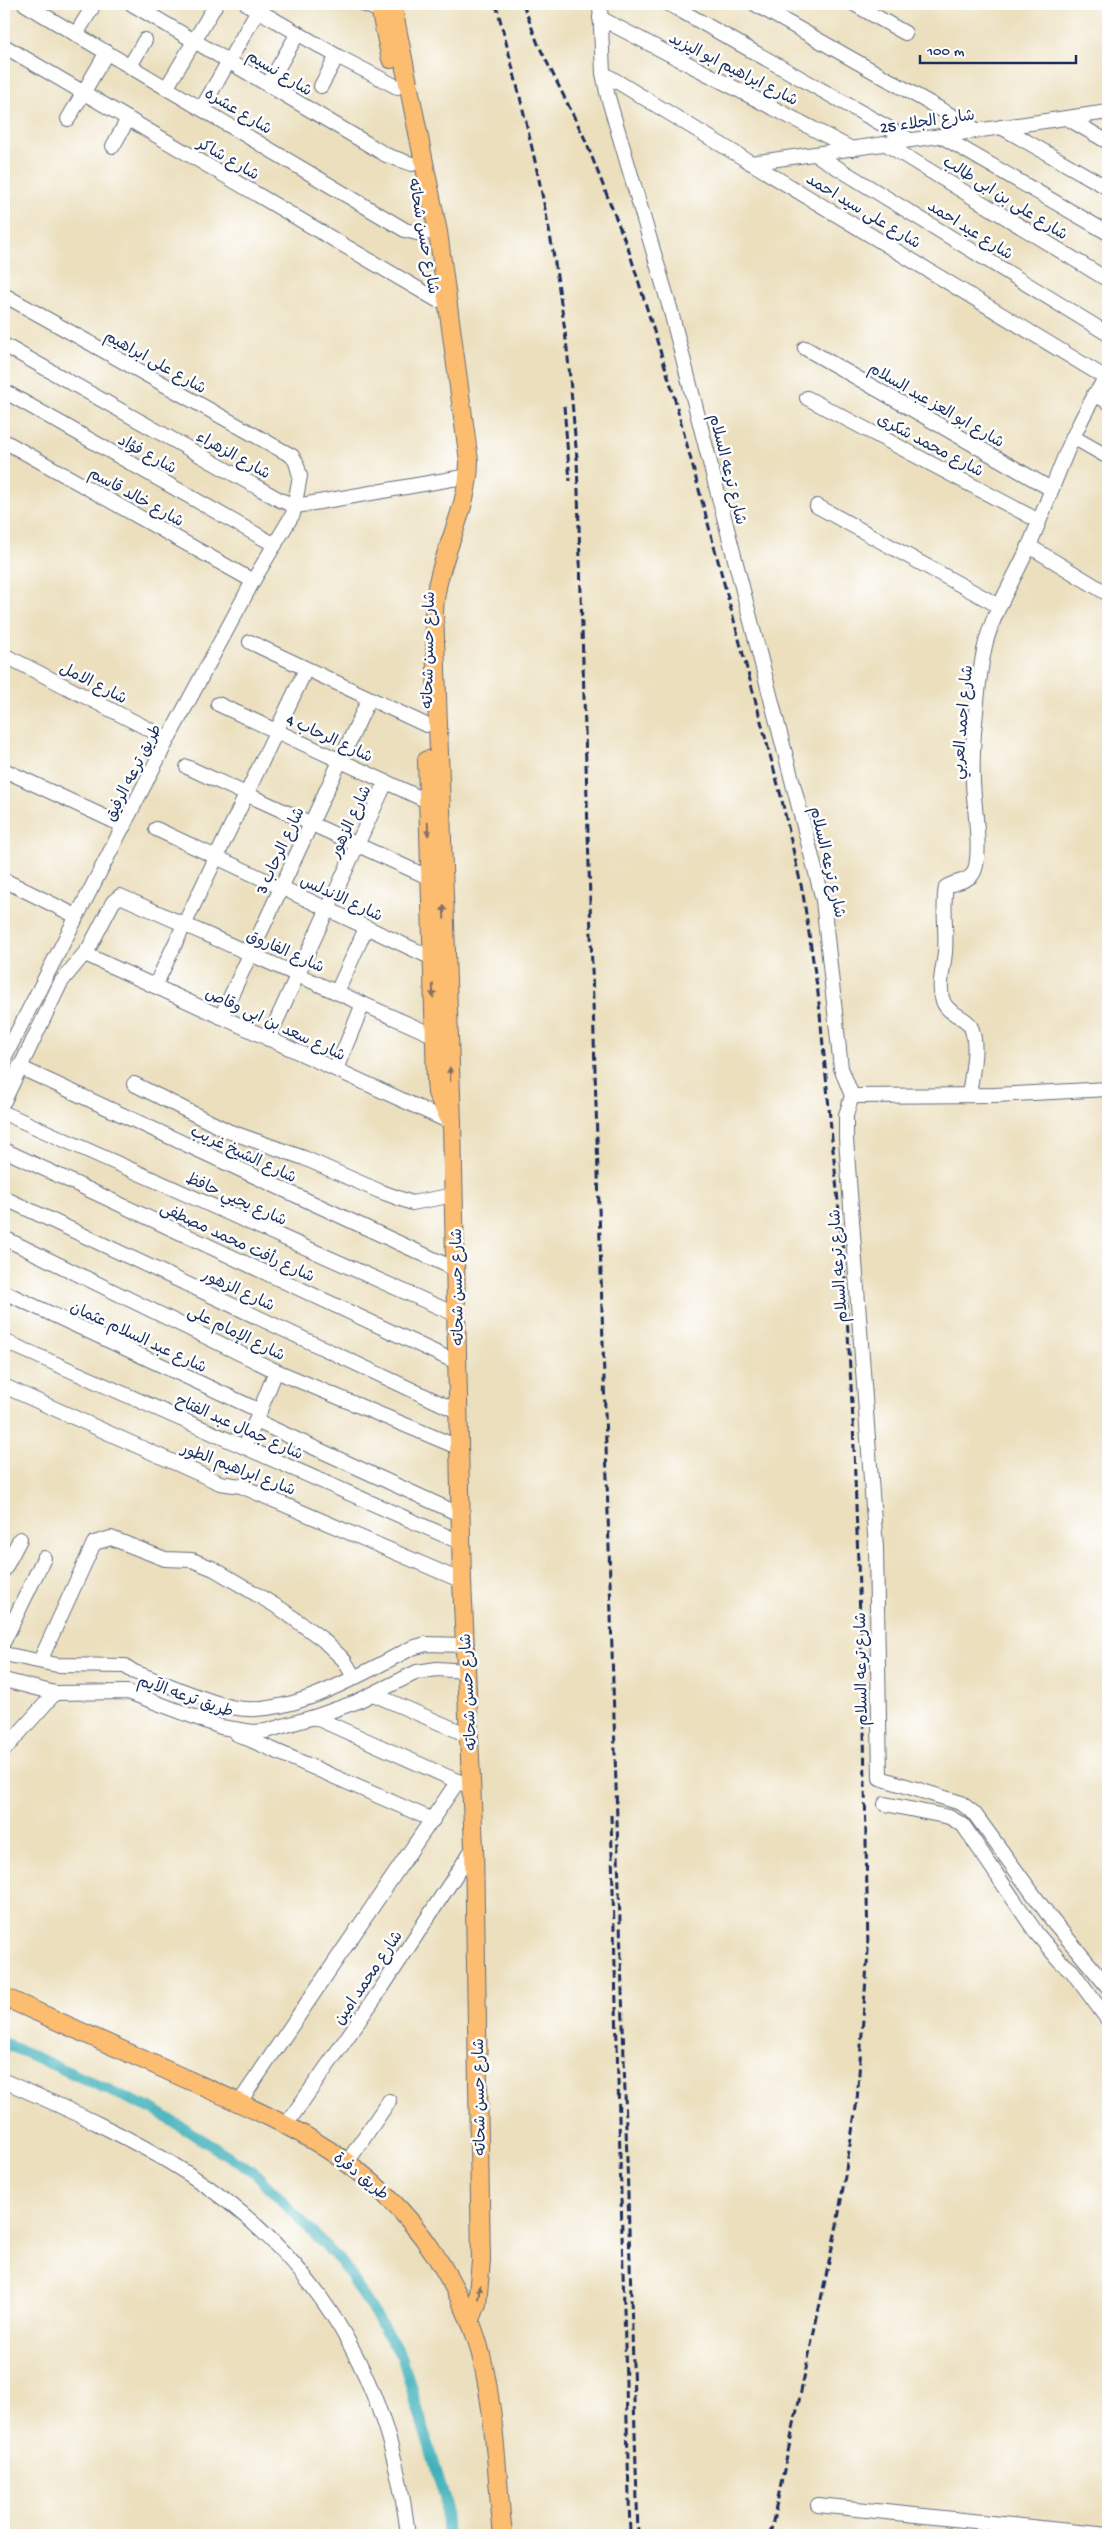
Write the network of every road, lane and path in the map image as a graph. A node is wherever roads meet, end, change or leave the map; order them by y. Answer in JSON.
{"nodes":[{"id":1,"x":25,"y":4,"type":"edge"},
{"id":2,"x":132,"y":4,"type":"edge"},
{"id":3,"x":216,"y":4,"type":"edge"},
{"id":4,"x":363,"y":4,"type":"edge"},
{"id":5,"x":600,"y":4,"type":"edge"},
{"id":6,"x":669,"y":4,"type":"edge"},
{"id":7,"x":756,"y":4,"type":"edge"},
{"id":8,"x":854,"y":4,"type":"edge"},
{"id":9,"x":384,"y":6,"type":"edge"},
{"id":10,"x":253,"y":7,"type":"edge"},
{"id":11,"x":44,"y":8,"type":"edge"},
{"id":12,"x":92,"y":8,"type":"dead end"},
{"id":13,"x":155,"y":10,"type":"edge"},
{"id":14,"x":600,"y":18,"type":"junction"},
{"id":15,"x":905,"y":33,"type":"dead end"},
{"id":16,"x":76,"y":34,"type":"junction"},
{"id":17,"x":298,"y":34,"type":"junction"},
{"id":18,"x":145,"y":40,"type":"dead end"},
{"id":19,"x":194,"y":41,"type":"junction"},
{"id":20,"x":4,"y":46,"type":"edge"},
{"id":21,"x":107,"y":52,"type":"junction"},
{"id":22,"x":337,"y":56,"type":"junction"},
{"id":23,"x":230,"y":62,"type":"junction"},
{"id":24,"x":130,"y":66,"type":"junction"},
{"id":25,"x":603,"y":73,"type":"junction"},
{"id":26,"x":268,"y":86,"type":"junction"},
{"id":27,"x":321,"y":86,"type":"dead end"},
{"id":28,"x":397,"y":87,"type":"junction"},
{"id":29,"x":167,"y":88,"type":"junction"},
{"id":30,"x":83,"y":92,"type":"junction"},
{"id":31,"x":202,"y":108,"type":"junction"},
{"id":32,"x":1108,"y":112,"type":"edge"},
{"id":33,"x":1067,"y":118,"type":"junction"},
{"id":34,"x":68,"y":119,"type":"dead end"},
{"id":35,"x":128,"y":119,"type":"junction"},
{"id":36,"x":1001,"y":126,"type":"junction"},
{"id":37,"x":977,"y":130,"type":"junction"},
{"id":38,"x":941,"y":136,"type":"junction"},
{"id":39,"x":910,"y":140,"type":"junction"},
{"id":40,"x":1108,"y":142,"type":"edge"},
{"id":41,"x":886,"y":144,"type":"junction"},
{"id":42,"x":113,"y":146,"type":"dead end"},
{"id":43,"x":852,"y":148,"type":"junction"},
{"id":44,"x":815,"y":154,"type":"junction"},
{"id":45,"x":752,"y":163,"type":"junction"},
{"id":46,"x":412,"y":164,"type":"junction"},
{"id":47,"x":1108,"y":188,"type":"edge"},
{"id":48,"x":432,"y":233,"type":"junction"},
{"id":49,"x":1108,"y":233,"type":"edge"},
{"id":50,"x":1108,"y":280,"type":"edge"},
{"id":51,"x":4,"y":296,"type":"edge"},
{"id":52,"x":437,"y":300,"type":"junction"},
{"id":53,"x":1108,"y":334,"type":"edge"},
{"id":54,"x":4,"y":345,"type":"edge"},
{"id":55,"x":805,"y":348,"type":"dead end"},
{"id":56,"x":450,"y":361,"type":"junction"},
{"id":57,"x":1107,"y":376,"type":"edge"},
{"id":58,"x":4,"y":391,"type":"edge"},
{"id":59,"x":1094,"y":394,"type":"junction"},
{"id":60,"x":807,"y":398,"type":"dead end"},
{"id":61,"x":1108,"y":402,"type":"edge"},
{"id":62,"x":1073,"y":437,"type":"junction"},
{"id":63,"x":4,"y":441,"type":"edge"},
{"id":64,"x":292,"y":456,"type":"joint"},
{"id":65,"x":1108,"y":456,"type":"edge"},
{"id":66,"x":463,"y":477,"type":"junction"},
{"id":67,"x":1051,"y":489,"type":"junction"},
{"id":68,"x":296,"y":506,"type":"junction"},
{"id":69,"x":817,"y":506,"type":"dead end"},
{"id":70,"x":1039,"y":521,"type":"junction"},
{"id":71,"x":275,"y":544,"type":"junction"},
{"id":72,"x":1029,"y":546,"type":"junction"},
{"id":73,"x":253,"y":581,"type":"junction"},
{"id":74,"x":1108,"y":594,"type":"edge"},
{"id":75,"x":999,"y":606,"type":"junction"},
{"id":76,"x":250,"y":642,"type":"dead end"},
{"id":77,"x":4,"y":656,"type":"edge"},
{"id":78,"x":306,"y":669,"type":"junction"},
{"id":79,"x":369,"y":699,"type":"junction"},
{"id":80,"x":218,"y":704,"type":"dead end"},
{"id":81,"x":426,"y":725,"type":"junction"},
{"id":82,"x":276,"y":731,"type":"junction"},
{"id":83,"x":168,"y":739,"type":"junction"},
{"id":84,"x":340,"y":761,"type":"junction"},
{"id":85,"x":187,"y":767,"type":"dead end"},
{"id":86,"x":4,"y":770,"type":"edge"},
{"id":87,"x":386,"y":782,"type":"junction"},
{"id":88,"x":246,"y":794,"type":"junction"},
{"id":89,"x":427,"y":801,"type":"junction"},
{"id":90,"x":311,"y":824,"type":"junction"},
{"id":91,"x":124,"y":826,"type":"junction"},
{"id":92,"x":156,"y":829,"type":"dead end"},
{"id":93,"x":357,"y":845,"type":"junction"},
{"id":94,"x":216,"y":857,"type":"junction"},
{"id":95,"x":430,"y":878,"type":"junction"},
{"id":96,"x":4,"y":880,"type":"edge"},
{"id":97,"x":281,"y":888,"type":"junction"},
{"id":98,"x":327,"y":910,"type":"junction"},
{"id":99,"x":76,"y":916,"type":"junction"},
{"id":100,"x":184,"y":923,"type":"junction"},
{"id":101,"x":366,"y":928,"type":"junction"},
{"id":102,"x":250,"y":953,"type":"junction"},
{"id":103,"x":85,"y":954,"type":"junction"},
{"id":104,"x":432,"y":958,"type":"junction"},
{"id":105,"x":298,"y":974,"type":"junction"},
{"id":106,"x":154,"y":986,"type":"junction"},
{"id":107,"x":337,"y":992,"type":"junction"},
{"id":108,"x":363,"y":1004,"type":"junction"},
{"id":109,"x":221,"y":1016,"type":"junction"},
{"id":110,"x":435,"y":1036,"type":"junction"},
{"id":111,"x":268,"y":1039,"type":"junction"},
{"id":112,"x":4,"y":1058,"type":"edge"},
{"id":113,"x":19,"y":1068,"type":"junction"},
{"id":114,"x":336,"y":1069,"type":"junction"},
{"id":115,"x":134,"y":1084,"type":"dead end"},
{"id":116,"x":1108,"y":1088,"type":"edge"},
{"id":117,"x":969,"y":1095,"type":"junction"},
{"id":118,"x":852,"y":1096,"type":"junction"},
{"id":119,"x":4,"y":1102,"type":"edge"},
{"id":120,"x":4,"y":1113,"type":"edge"},
{"id":121,"x":452,"y":1123,"type":"junction"},
{"id":122,"x":4,"y":1150,"type":"edge"},
{"id":123,"x":454,"y":1195,"type":"junction"},
{"id":124,"x":4,"y":1198,"type":"edge"},
{"id":125,"x":4,"y":1238,"type":"edge"},
{"id":126,"x":455,"y":1270,"type":"junction"},
{"id":127,"x":4,"y":1292,"type":"edge"},
{"id":128,"x":456,"y":1315,"type":"junction"},
{"id":129,"x":4,"y":1341,"type":"edge"},
{"id":130,"x":458,"y":1363,"type":"junction"},
{"id":131,"x":276,"y":1371,"type":"junction"},
{"id":132,"x":4,"y":1386,"type":"edge"},
{"id":133,"x":459,"y":1412,"type":"junction"},
{"id":134,"x":258,"y":1416,"type":"junction"},
{"id":135,"x":245,"y":1447,"type":"junction"},
{"id":136,"x":460,"y":1448,"type":"junction"},
{"id":137,"x":461,"y":1515,"type":"junction"},
{"id":138,"x":20,"y":1539,"type":"dead end"},
{"id":139,"x":462,"y":1543,"type":"junction"},
{"id":140,"x":44,"y":1558,"type":"dead end"},
{"id":141,"x":4,"y":1570,"type":"edge"},
{"id":142,"x":462,"y":1581,"type":"junction"},
{"id":143,"x":4,"y":1641,"type":"edge"},
{"id":144,"x":465,"y":1645,"type":"junction"},
{"id":145,"x":4,"y":1654,"type":"edge"},
{"id":146,"x":40,"y":1661,"type":"junction"},
{"id":147,"x":467,"y":1670,"type":"junction"},
{"id":148,"x":354,"y":1677,"type":"junction"},
{"id":149,"x":4,"y":1680,"type":"edge"},
{"id":150,"x":55,"y":1694,"type":"junction"},
{"id":151,"x":373,"y":1694,"type":"junction"},
{"id":152,"x":314,"y":1717,"type":"junction"},
{"id":153,"x":221,"y":1727,"type":"junction"},
{"id":154,"x":470,"y":1736,"type":"junction"},
{"id":155,"x":4,"y":1750,"type":"edge"},
{"id":156,"x":464,"y":1784,"type":"junction"},
{"id":157,"x":885,"y":1804,"type":"dead end"},
{"id":158,"x":433,"y":1820,"type":"junction"},
{"id":159,"x":474,"y":1847,"type":"junction"},
{"id":160,"x":1108,"y":1987,"type":"edge"},
{"id":161,"x":4,"y":1998,"type":"edge"},
{"id":162,"x":1108,"y":2020,"type":"edge"},
{"id":163,"x":4,"y":2081,"type":"edge"},
{"id":164,"x":389,"y":2102,"type":"dead end"},
{"id":165,"x":239,"y":2103,"type":"junction"},
{"id":166,"x":286,"y":2125,"type":"junction"},
{"id":167,"x":348,"y":2161,"type":"junction"},
{"id":168,"x":481,"y":2262,"type":"junction"},
{"id":169,"x":451,"y":2281,"type":"junction"},
{"id":170,"x":470,"y":2322,"type":"junction"},
{"id":171,"x":818,"y":2505,"type":"dead end"},
{"id":172,"x":408,"y":2535,"type":"edge"},
{"id":173,"x":503,"y":2535,"type":"edge"},
{"id":174,"x":1108,"y":2535,"type":"edge"}],
"edges":[{"from":1,"to":11,"type":"street","name":"شارع عشره"},
{"from":2,"to":13,"type":"street","name":"شارع نسيم"},
{"from":3,"to":19,"type":"street"},
{"from":4,"to":9,"type":"street"},
{"from":5,"to":14,"type":"street","name":"شارع ترعه السلام"},
{"from":6,"to":39,"type":"street"},
{"from":7,"to":37,"type":"street"},
{"from":8,"to":15,"type":"street"},
{"from":9,"to":28,"type":"main road","name":"شارع حسن شحاته"},
{"from":9,"to":48,"type":"main road","name":"شارع حسن شحاته"},
{"from":10,"to":17,"type":"street"},
{"from":10,"to":23,"type":"street"},
{"from":11,"to":16,"type":"street","name":"شارع عشره"},
{"from":12,"to":16,"type":"street"},
{"from":13,"to":19,"type":"street","name":"شارع نسيم"},
{"from":14,"to":25,"type":"street","name":"شارع ترعه السلام"},
{"from":14,"to":43,"type":"street","name":"شارع ابراهيم ابو اليزيد"},
{"from":16,"to":21,"type":"street","name":"شارع عشره"},
{"from":17,"to":22,"type":"street"},
{"from":17,"to":26,"type":"street"},
{"from":18,"to":24,"type":"street"},
{"from":19,"to":23,"type":"street","name":"شارع نسيم"},
{"from":19,"to":29,"type":"street"},
{"from":20,"to":30,"type":"street","name":"شارع شاكر"},
{"from":21,"to":24,"type":"street","name":"شارع عشره"},
{"from":21,"to":30,"type":"street"},
{"from":22,"to":27,"type":"street"},
{"from":22,"to":28,"type":"street"},
{"from":23,"to":26,"type":"street","name":"شارع نسيم"},
{"from":23,"to":31,"type":"street"},
{"from":24,"to":29,"type":"street","name":"شارع عشره"},
{"from":25,"to":45,"type":"street","name":"شارع على سيد احمد"},
{"from":25,"to":118,"type":"street","name":"شارع ترعه السلام"},
{"from":26,"to":46,"type":"street","name":"شارع نسيم"},
{"from":28,"to":46,"type":"main road","name":"شارع حسن شحاته"},
{"from":29,"to":31,"type":"street","name":"شارع عشره"},
{"from":30,"to":34,"type":"street"},
{"from":30,"to":35,"type":"street","name":"شارع شاكر"},
{"from":31,"to":48,"type":"street","name":"شارع عشره"},
{"from":32,"to":33,"type":"street","name":"شارع الجلاء 25"},
{"from":33,"to":36,"type":"street","name":"شارع الجلاء 25"},
{"from":33,"to":40,"type":"street"},
{"from":35,"to":42,"type":"street"},
{"from":35,"to":52,"type":"street","name":"شارع شاكر"},
{"from":36,"to":37,"type":"street","name":"شارع الجلاء 25"},
{"from":36,"to":47,"type":"street"},
{"from":37,"to":38,"type":"street","name":"شارع الجلاء 25"},
{"from":38,"to":39,"type":"street","name":"شارع الجلاء 25"},
{"from":38,"to":49,"type":"street"},
{"from":39,"to":41,"type":"street","name":"شارع الجلاء 25"},
{"from":41,"to":43,"type":"street","name":"شارع الجلاء 25"},
{"from":41,"to":50,"type":"street","name":"شارع على بن ابى طالب"},
{"from":43,"to":44,"type":"street","name":"شارع الجلاء 25"},
{"from":44,"to":45,"type":"street","name":"شارع الجلاء 25"},
{"from":44,"to":53,"type":"street","name":"شارع عيد احمد"},
{"from":45,"to":57,"type":"street","name":"شارع على سيد احمد"},
{"from":46,"to":48,"type":"main road","name":"شارع حسن شحاته"},
{"from":48,"to":52,"type":"main road","name":"شارع حسن شحاته"},
{"from":48,"to":56,"type":"main road","name":"شارع حسن شحاته"},
{"from":51,"to":64,"type":"street","name":"شارع على ابراهيم"},
{"from":52,"to":56,"type":"main road","name":"شارع حسن شحاته"},
{"from":54,"to":68,"type":"street","name":"شارع الزهراء"},
{"from":55,"to":67,"type":"street","name":"شارع ابو العز عبد السلام"},
{"from":56,"to":66,"type":"main road","name":"شارع حسن شحاته"},
{"from":57,"to":59,"type":"street","name":"شارع احمد العربي"},
{"from":58,"to":71,"type":"street","name":"شارع فؤاد"},
{"from":59,"to":61,"type":"street"},
{"from":59,"to":62,"type":"street","name":"شارع احمد العربي"},
{"from":60,"to":70,"type":"street","name":"شارع محمد شكرى"},
{"from":62,"to":65,"type":"street"},
{"from":62,"to":67,"type":"street","name":"شارع احمد العربي"},
{"from":63,"to":73,"type":"street","name":"شارع خالد قاسم"},
{"from":64,"to":68,"type":"street","name":"طريق ترعه الرفيق"},
{"from":66,"to":68,"type":"street"},
{"from":66,"to":81,"type":"main road","name":"شارع حسن شحاته"},
{"from":121,"to":66,"type":"main road","name":"شارع حسن شحاته","one_way":true},
{"from":67,"to":70,"type":"street","name":"شارع احمد العربي"},
{"from":68,"to":71,"type":"street","name":"طريق ترعه الرفيق"},
{"from":69,"to":75,"type":"street"},
{"from":70,"to":72,"type":"street","name":"شارع احمد العربي"},
{"from":71,"to":73,"type":"street","name":"طريق ترعه الرفيق"},
{"from":72,"to":74,"type":"street"},
{"from":72,"to":75,"type":"street","name":"شارع احمد العربي"},
{"from":73,"to":83,"type":"street","name":"طريق ترعه الرفيق"},
{"from":75,"to":117,"type":"street","name":"شارع احمد العربي"},
{"from":76,"to":78,"type":"street"},
{"from":77,"to":83,"type":"street","name":"شارع الامل"},
{"from":78,"to":79,"type":"street"},
{"from":78,"to":82,"type":"street"},
{"from":79,"to":81,"type":"street"},
{"from":79,"to":84,"type":"street","name":"شارع الرحاب 3"},
{"from":80,"to":82,"type":"street","name":"شارع الرحاب 4"},
{"from":81,"to":89,"type":"main road","name":"شارع حسن شحاته"},
{"from":82,"to":84,"type":"street","name":"شارع الرحاب 4"},
{"from":82,"to":88,"type":"street"},
{"from":83,"to":91,"type":"street","name":"طريق ترعه الرفيق"},
{"from":84,"to":87,"type":"street","name":"شارع الرحاب 4"},
{"from":84,"to":90,"type":"street","name":"شارع الرحاب 3"},
{"from":85,"to":88,"type":"street"},
{"from":86,"to":91,"type":"street"},
{"from":87,"to":89,"type":"street","name":"شارع الرحاب 4"},
{"from":87,"to":93,"type":"street","name":"شارع الزهور"},
{"from":88,"to":90,"type":"street"},
{"from":88,"to":94,"type":"street"},
{"from":89,"to":95,"type":"main road","name":"شارع حسن شحاته","one_way":true},
{"from":90,"to":93,"type":"street"},
{"from":90,"to":97,"type":"street","name":"شارع الرحاب 3"},
{"from":91,"to":99,"type":"street","name":"طريق ترعه الرفيق"},
{"from":92,"to":94,"type":"street","name":"شارع الاندلس"},
{"from":93,"to":95,"type":"street"},
{"from":93,"to":98,"type":"street","name":"شارع الزهور"},
{"from":94,"to":97,"type":"street","name":"شارع الاندلس"},
{"from":94,"to":100,"type":"street"},
{"from":95,"to":104,"type":"main road","name":"شارع حسن شحاته"},
{"from":96,"to":99,"type":"street"},
{"from":97,"to":98,"type":"street","name":"شارع الاندلس"},
{"from":97,"to":102,"type":"street","name":"شارع الرحاب 3"},
{"from":98,"to":101,"type":"street","name":"شارع الاندلس"},
{"from":98,"to":105,"type":"street","name":"شارع الزهور"},
{"from":99,"to":112,"type":"street","name":"طريق ترعه الرفيق"},
{"from":100,"to":102,"type":"street","name":"شارع الفاروق"},
{"from":100,"to":103,"type":"street","name":"شارع الفاروق"},
{"from":100,"to":106,"type":"street"},
{"from":101,"to":104,"type":"street","name":"شارع الاندلس"},
{"from":101,"to":107,"type":"street"},
{"from":102,"to":105,"type":"street","name":"شارع الفاروق"},
{"from":102,"to":109,"type":"street","name":"شارع الرحاب 3"},
{"from":103,"to":106,"type":"street","name":"شارع سعد بن ابى وقاص"},
{"from":103,"to":113,"type":"street"},
{"from":104,"to":110,"type":"main road","name":"شارع حسن شحاته","one_way":true},
{"from":105,"to":107,"type":"street","name":"شارع الفاروق"},
{"from":105,"to":111,"type":"street","name":"شارع الزهور"},
{"from":106,"to":109,"type":"street","name":"شارع سعد بن ابى وقاص"},
{"from":107,"to":108,"type":"street","name":"شارع الفاروق"},
{"from":108,"to":110,"type":"street","name":"شارع الفاروق"},
{"from":108,"to":114,"type":"street"},
{"from":109,"to":111,"type":"street","name":"شارع سعد بن ابى وقاص"},
{"from":110,"to":121,"type":"main road","name":"شارع حسن شحاته"},
{"from":111,"to":114,"type":"street","name":"شارع سعد بن ابى وقاص"},
{"from":113,"to":119,"type":"street"},
{"from":113,"to":126,"type":"street","name":"شارع الشيخ غريب"},
{"from":114,"to":121,"type":"street","name":"شارع سعد بن ابى وقاص"},
{"from":115,"to":123,"type":"street"},
{"from":116,"to":117,"type":"street"},
{"from":117,"to":118,"type":"street"},
{"from":118,"to":160,"type":"street","name":"شارع ترعه السلام"},
{"from":120,"to":128,"type":"street","name":"شارع يحيي حافظ"},
{"from":121,"to":123,"type":"main road","name":"شارع حسن شحاته"},
{"from":122,"to":130,"type":"street","name":"شارع رأفت محمد مصطفى"},
{"from":123,"to":126,"type":"main road","name":"شارع حسن شحاته"},
{"from":124,"to":133,"type":"street","name":"شارع الزهور"},
{"from":125,"to":131,"type":"street","name":"شارع الإمام على"},
{"from":126,"to":128,"type":"main road","name":"شارع حسن شحاته"},
{"from":127,"to":134,"type":"street","name":"شارع عبد السلام عثمان"},
{"from":128,"to":130,"type":"main road","name":"شارع حسن شحاته"},
{"from":129,"to":135,"type":"street","name":"شارع جمال عبد الفتاح"},
{"from":130,"to":133,"type":"main road","name":"شارع حسن شحاته"},
{"from":131,"to":134,"type":"street"},
{"from":131,"to":136,"type":"street","name":"شارع الإمام على"},
{"from":132,"to":142,"type":"street","name":"شارع ابراهيم الطور"},
{"from":133,"to":136,"type":"main road","name":"شارع حسن شحاته"},
{"from":134,"to":135,"type":"street"},
{"from":134,"to":137,"type":"street","name":"شارع عبد السلام عثمان"},
{"from":135,"to":139,"type":"street","name":"شارع جمال عبد الفتاح"},
{"from":136,"to":137,"type":"main road","name":"شارع حسن شحاته"},
{"from":137,"to":139,"type":"main road","name":"شارع حسن شحاته"},
{"from":138,"to":141,"type":"street"},
{"from":139,"to":142,"type":"main road","name":"شارع حسن شحاته"},
{"from":140,"to":143,"type":"street"},
{"from":142,"to":144,"type":"main road","name":"شارع حسن شحاته"},
{"from":144,"to":147,"type":"main road","name":"شارع حسن شحاته"},
{"from":144,"to":148,"type":"street","name":"طريق ترعه الآيم"},
{"from":145,"to":146,"type":"street","name":"طريق ترعه الآيم"},
{"from":146,"to":148,"type":"street","name":"طريق ترعه الآيم"},
{"from":146,"to":148,"type":"street"},
{"from":147,"to":151,"type":"street","name":"طريق ترعه الآيم"},
{"from":147,"to":154,"type":"main road","name":"شارع حسن شحاته"},
{"from":149,"to":150,"type":"street","name":"طريق ترعه الآيم"},
{"from":150,"to":153,"type":"street","name":"طريق ترعه الآيم"},
{"from":150,"to":155,"type":"street"},
{"from":151,"to":152,"type":"street","name":"طريق ترعه الآيم"},
{"from":151,"to":154,"type":"street"},
{"from":152,"to":153,"type":"street","name":"طريق ترعه الآيم"},
{"from":152,"to":156,"type":"street"},
{"from":153,"to":158,"type":"street"},
{"from":154,"to":156,"type":"main road","name":"شارع حسن شحاته"},
{"from":156,"to":158,"type":"street"},
{"from":156,"to":159,"type":"main road","name":"شارع حسن شحاته"},
{"from":157,"to":162,"type":"street"},
{"from":158,"to":165,"type":"street"},
{"from":159,"to":166,"type":"street","name":"شارع محمد امين"},
{"from":159,"to":168,"type":"main road","name":"شارع حسن شحاته"},
{"from":161,"to":165,"type":"main road","name":"طريق دفرة"},
{"from":163,"to":172,"type":"street"},
{"from":164,"to":167,"type":"street"},
{"from":165,"to":166,"type":"main road","name":"طريق دفرة"},
{"from":166,"to":167,"type":"main road","name":"طريق دفرة"},
{"from":167,"to":169,"type":"main road","name":"طريق دفرة"},
{"from":168,"to":169,"type":"main road"},
{"from":170,"to":168,"type":"main road","name":"شارع حسن شحاته","one_way":true},
{"from":169,"to":170,"type":"main road","name":"طريق دفرة"},
{"from":170,"to":173,"type":"main road","name":"طريق دفرة"},
{"from":171,"to":174,"type":"street"}]}
